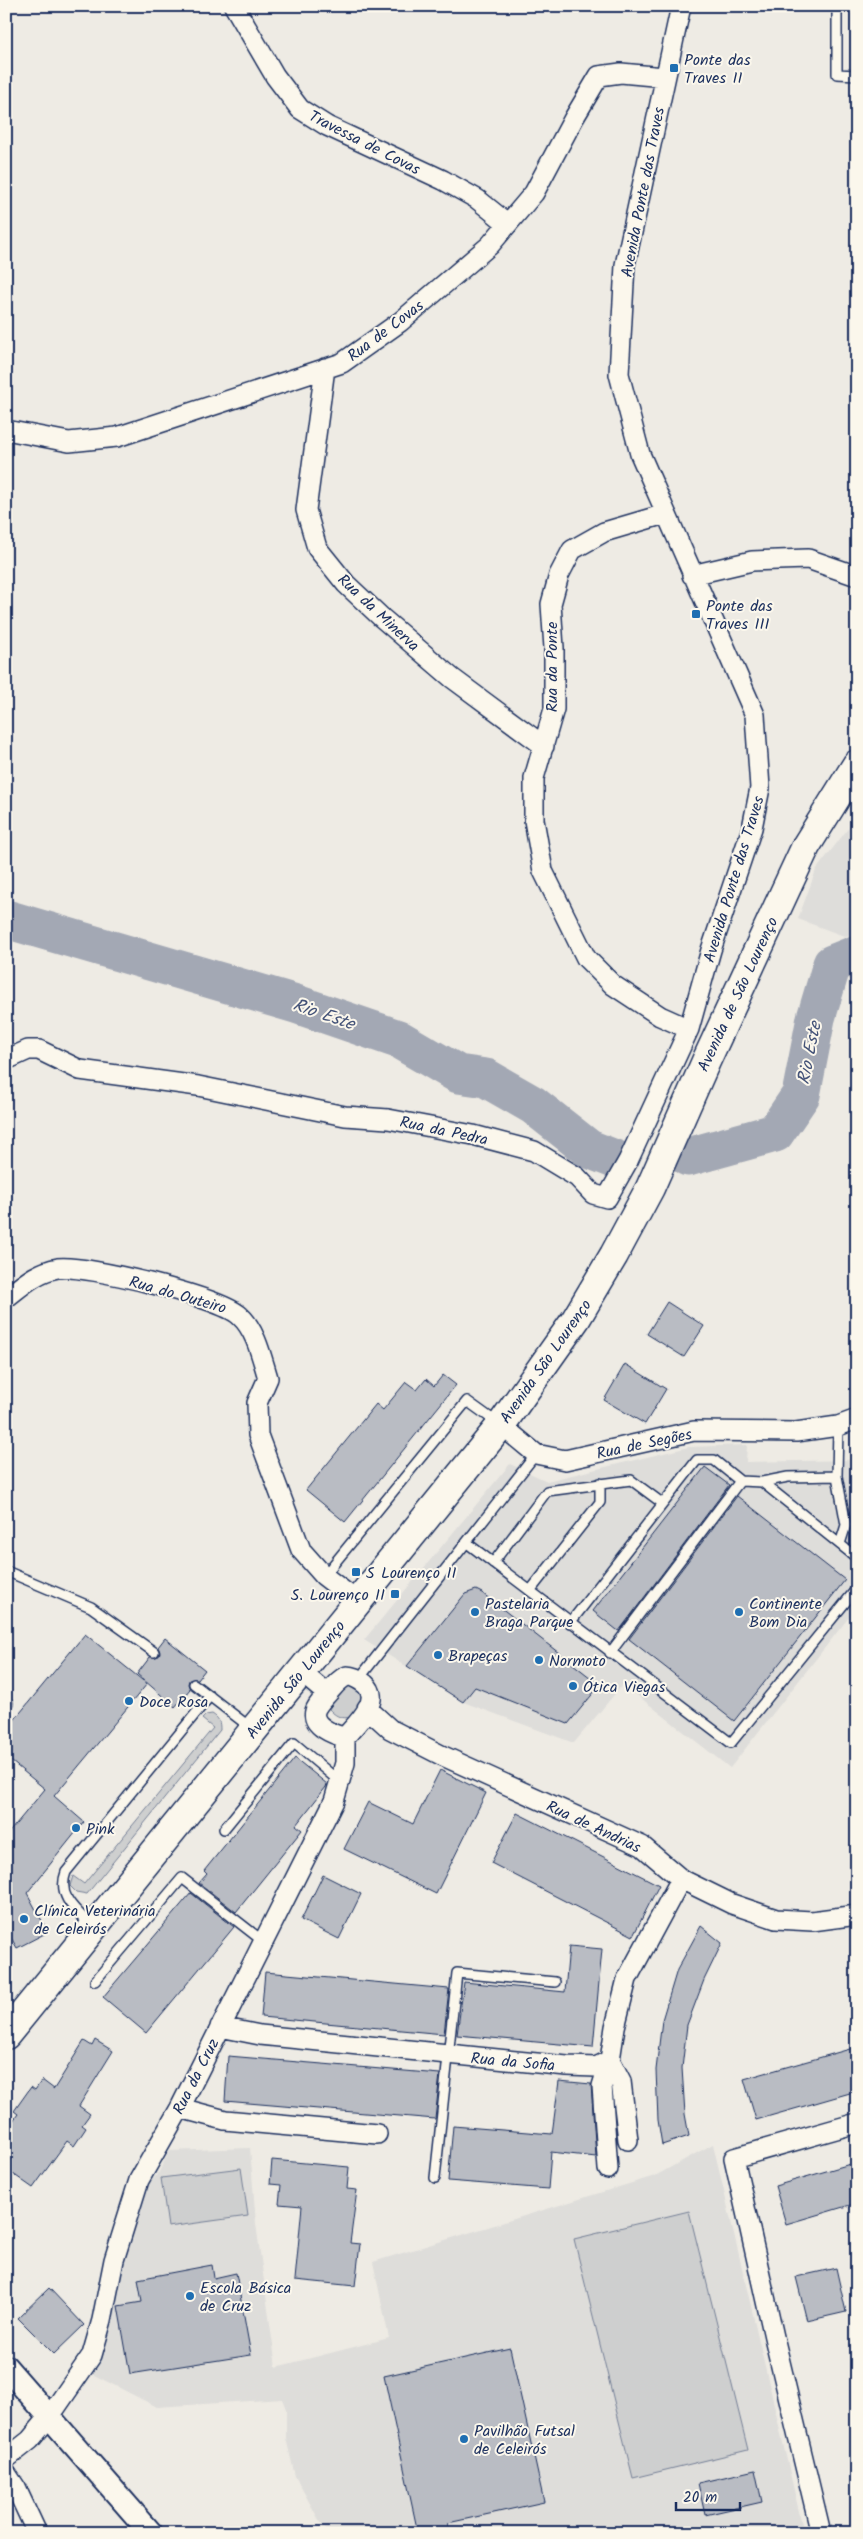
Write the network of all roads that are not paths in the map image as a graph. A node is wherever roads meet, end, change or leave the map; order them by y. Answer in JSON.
{"nodes":[{"id":1,"x":234,"y":6,"type":"edge"},
{"id":2,"x":681,"y":6,"type":"edge"},
{"id":3,"x":837,"y":6,"type":"edge"},
{"id":4,"x":857,"y":75,"type":"edge"},
{"id":5,"x":664,"y":77,"type":"junction"},
{"id":6,"x":508,"y":224,"type":"junction"},
{"id":7,"x":324,"y":368,"type":"junction"},
{"id":8,"x":6,"y":430,"type":"edge"},
{"id":9,"x":665,"y":514,"type":"junction"},
{"id":10,"x":692,"y":575,"type":"junction"},
{"id":11,"x":857,"y":576,"type":"edge"},
{"id":12,"x":544,"y":746,"type":"junction"},
{"id":13,"x":857,"y":764,"type":"edge"},
{"id":14,"x":857,"y":787,"type":"edge"},
{"id":15,"x":832,"y":804,"type":"junction"},
{"id":16,"x":689,"y":1029,"type":"junction"},
{"id":17,"x":707,"y":1059,"type":"junction"},
{"id":18,"x":6,"y":1060,"type":"edge"},
{"id":19,"x":650,"y":1188,"type":"joint"},
{"id":20,"x":6,"y":1298,"type":"edge"},
{"id":21,"x":857,"y":1420,"type":"edge"},
{"id":22,"x":501,"y":1425,"type":"junction"},
{"id":23,"x":838,"y":1426,"type":"junction"},
{"id":24,"x":536,"y":1454,"type":"junction"},
{"id":25,"x":837,"y":1476,"type":"junction"},
{"id":26,"x":740,"y":1481,"type":"junction"},
{"id":27,"x":762,"y":1482,"type":"junction"},
{"id":28,"x":600,"y":1483,"type":"junction"},
{"id":29,"x":662,"y":1503,"type":"junction"},
{"id":30,"x":467,"y":1543,"type":"junction"},
{"id":31,"x":840,"y":1544,"type":"junction"},
{"id":32,"x":857,"y":1558,"type":"edge"},
{"id":33,"x":492,"y":1562,"type":"junction"},
{"id":34,"x":6,"y":1571,"type":"edge"},
{"id":35,"x":324,"y":1576,"type":"junction"},
{"id":36,"x":857,"y":1588,"type":"edge"},
{"id":37,"x":530,"y":1591,"type":"junction"},
{"id":38,"x":358,"y":1602,"type":"junction"},
{"id":39,"x":570,"y":1623,"type":"junction"},
{"id":40,"x":154,"y":1652,"type":"dead end"},
{"id":41,"x":610,"y":1653,"type":"junction"},
{"id":42,"x":301,"y":1672,"type":"junction"},
{"id":43,"x":358,"y":1680,"type":"junction"},
{"id":44,"x":194,"y":1684,"type":"dead end"},
{"id":45,"x":327,"y":1694,"type":"junction"},
{"id":46,"x":210,"y":1696,"type":"junction"},
{"id":47,"x":367,"y":1708,"type":"junction"},
{"id":48,"x":253,"y":1730,"type":"junction"},
{"id":49,"x":345,"y":1737,"type":"junction"},
{"id":50,"x":340,"y":1782,"type":"junction"},
{"id":51,"x":224,"y":1829,"type":"dead end"},
{"id":52,"x":681,"y":1879,"type":"junction"},
{"id":53,"x":857,"y":1915,"type":"edge"},
{"id":54,"x":94,"y":1928,"type":"junction"},
{"id":55,"x":264,"y":1942,"type":"junction"},
{"id":56,"x":95,"y":1981,"type":"dead end"},
{"id":57,"x":555,"y":1982,"type":"dead end"},
{"id":58,"x":220,"y":2027,"type":"junction"},
{"id":59,"x":6,"y":2035,"type":"edge"},
{"id":60,"x":449,"y":2056,"type":"junction"},
{"id":61,"x":610,"y":2060,"type":"junction"},
{"id":62,"x":180,"y":2108,"type":"junction"},
{"id":63,"x":857,"y":2123,"type":"edge"},
{"id":64,"x":377,"y":2134,"type":"dead end"},
{"id":65,"x":628,"y":2140,"type":"dead end"},
{"id":66,"x":608,"y":2169,"type":"dead end"},
{"id":67,"x":435,"y":2178,"type":"dead end"},
{"id":68,"x":6,"y":2367,"type":"edge"},
{"id":69,"x":50,"y":2416,"type":"junction"},
{"id":70,"x":6,"y":2459,"type":"edge"},
{"id":71,"x":6,"y":2473,"type":"edge"},
{"id":72,"x":37,"y":2533,"type":"edge"},
{"id":73,"x":151,"y":2533,"type":"edge"},
{"id":74,"x":821,"y":2533,"type":"edge"}],
"edges":[{"from":1,"to":6,"type":"street","name":"Travessa de Covas"},
{"from":2,"to":5,"type":"street","name":"Avenida Ponte das Traves"},
{"from":3,"to":4,"type":"lane"},
{"from":5,"to":6,"type":"street","name":"Rua de Covas"},
{"from":5,"to":9,"type":"street","name":"Avenida Ponte das Traves"},
{"from":6,"to":7,"type":"street","name":"Rua de Covas"},
{"from":7,"to":8,"type":"street","name":"Rua de Covas"},
{"from":7,"to":12,"type":"street","name":"Rua da Minerva"},
{"from":9,"to":10,"type":"street","name":"Avenida Ponte das Traves"},
{"from":9,"to":12,"type":"street","name":"Rua da Ponte"},
{"from":10,"to":11,"type":"street"},
{"from":10,"to":16,"type":"street","name":"Avenida Ponte das Traves"},
{"from":12,"to":16,"type":"street","name":"Rua da Ponte"},
{"from":13,"to":15,"type":"main road","name":"Avenida de São Lourenço"},
{"from":14,"to":15,"type":"main road","name":"Avenida de São Lourenço"},
{"from":15,"to":17,"type":"main road","name":"Avenida de São Lourenço"},
{"from":16,"to":17,"type":"street"},
{"from":16,"to":18,"type":"street","name":"Rua da Pedra"},
{"from":17,"to":19,"type":"main road","name":"Avenida de São Lourenço"},
{"from":19,"to":22,"type":"main road","name":"Avenida São Lourenço"},
{"from":20,"to":35,"type":"street","name":"Rua do Outeiro"},
{"from":21,"to":23,"type":"street","name":"Rua de Segões"},
{"from":22,"to":24,"type":"street","name":"Rua de Segões"},
{"from":22,"to":35,"type":"lane"},
{"from":22,"to":38,"type":"main road","name":"Avenida São Lourenço"},
{"from":23,"to":24,"type":"street","name":"Rua de Segões"},
{"from":23,"to":25,"type":"lane"},
{"from":24,"to":30,"type":"lane"},
{"from":25,"to":27,"type":"lane"},
{"from":25,"to":31,"type":"lane"},
{"from":26,"to":27,"type":"lane"},
{"from":26,"to":29,"type":"lane"},
{"from":26,"to":41,"type":"lane"},
{"from":27,"to":31,"type":"lane"},
{"from":28,"to":29,"type":"lane"},
{"from":28,"to":33,"type":"lane"},
{"from":28,"to":37,"type":"lane"},
{"from":29,"to":39,"type":"lane"},
{"from":30,"to":33,"type":"lane"},
{"from":30,"to":43,"type":"lane"},
{"from":31,"to":32,"type":"lane"},
{"from":33,"to":37,"type":"lane"},
{"from":34,"to":40,"type":"lane"},
{"from":35,"to":38,"type":"street","name":"Rua do Outeiro"},
{"from":36,"to":41,"type":"lane"},
{"from":37,"to":39,"type":"lane"},
{"from":38,"to":42,"type":"main road","name":"Avenida São Lourenço"},
{"from":39,"to":41,"type":"lane"},
{"from":42,"to":45,"type":"street"},
{"from":42,"to":48,"type":"main road","name":"Avenida São Lourenço"},
{"from":43,"to":45,"type":"street"},
{"from":43,"to":47,"type":"street"},
{"from":44,"to":46,"type":"lane"},
{"from":45,"to":49,"type":"street"},
{"from":46,"to":48,"type":"lane"},
{"from":46,"to":54,"type":"lane"},
{"from":47,"to":49,"type":"street"},
{"from":47,"to":52,"type":"street","name":"Rua de Andrias"},
{"from":48,"to":54,"type":"main road","name":"Avenida São Lourenço"},
{"from":49,"to":50,"type":"street","name":"Rua da Cruz"},
{"from":50,"to":51,"type":"lane"},
{"from":50,"to":55,"type":"street","name":"Rua da Cruz"},
{"from":52,"to":53,"type":"street","name":"Rua de Andrias"},
{"from":52,"to":61,"type":"street"},
{"from":54,"to":59,"type":"main road","name":"Avenida São Lourenço"},
{"from":55,"to":56,"type":"lane"},
{"from":55,"to":58,"type":"street","name":"Rua da Cruz"},
{"from":57,"to":60,"type":"lane"},
{"from":58,"to":60,"type":"street","name":"Rua da Sofia"},
{"from":58,"to":62,"type":"street","name":"Rua da Cruz"},
{"from":60,"to":61,"type":"street","name":"Rua da Sofia"},
{"from":60,"to":67,"type":"lane"},
{"from":61,"to":65,"type":"street"},
{"from":61,"to":66,"type":"street"},
{"from":62,"to":64,"type":"street"},
{"from":62,"to":69,"type":"street","name":"Rua da Cruz"},
{"from":63,"to":74,"type":"street"},
{"from":68,"to":69,"type":"street"},
{"from":69,"to":70,"type":"street","name":"Rua da Cruz"},
{"from":69,"to":73,"type":"street"},
{"from":71,"to":72,"type":"street"}]}
